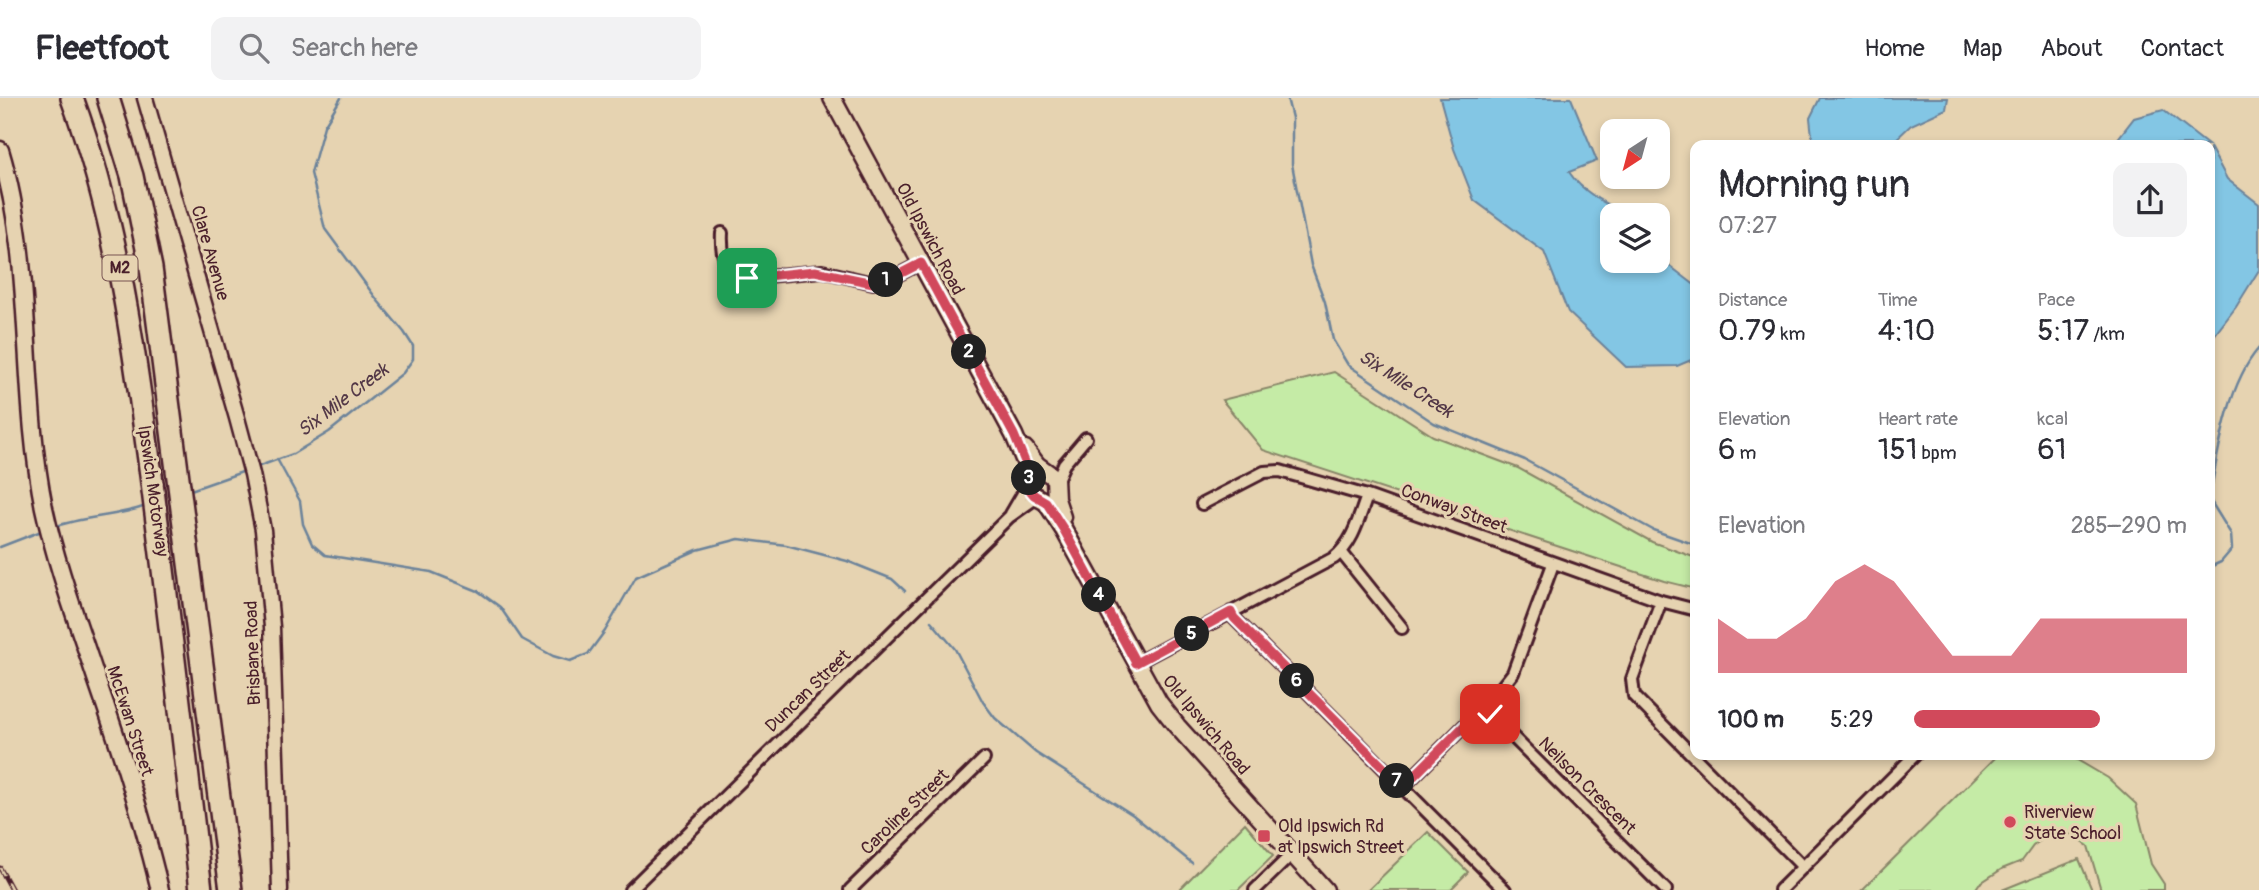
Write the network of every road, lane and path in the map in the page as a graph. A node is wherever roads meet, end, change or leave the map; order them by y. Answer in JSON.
{"nodes":[{"id":1,"x":72,"y":98,"type":"edge"},
{"id":2,"x":108,"y":98,"type":"edge"},
{"id":3,"x":145,"y":98,"type":"edge"},
{"id":4,"x":832,"y":98,"type":"edge"},
{"id":5,"x":0,"y":150,"type":"edge"},
{"id":6,"x":722,"y":233,"type":"dead end"},
{"id":7,"x":921,"y":263,"type":"junction"},
{"id":8,"x":237,"y":418,"type":"joint"},
{"id":9,"x":1014,"y":435,"type":"junction"},
{"id":10,"x":1086,"y":438,"type":"dead end"},
{"id":11,"x":1051,"y":478,"type":"junction"},
{"id":12,"x":1034,"y":489,"type":"junction"},
{"id":13,"x":1367,"y":496,"type":"junction"},
{"id":14,"x":1202,"y":504,"type":"dead end"},
{"id":15,"x":1064,"y":530,"type":"junction"},
{"id":16,"x":1341,"y":552,"type":"junction"},
{"id":17,"x":1553,"y":564,"type":"junction"},
{"id":18,"x":1661,"y":601,"type":"junction"},
{"id":19,"x":1690,"y":608,"type":"edge"},
{"id":20,"x":1231,"y":612,"type":"junction"},
{"id":21,"x":1402,"y":628,"type":"dead end"},
{"id":22,"x":1136,"y":663,"type":"junction"},
{"id":23,"x":1483,"y":707,"type":"junction"},
{"id":24,"x":1690,"y":753,"type":"edge"},
{"id":25,"x":984,"y":759,"type":"dead end"},
{"id":26,"x":1697,"y":760,"type":"edge"},
{"id":27,"x":1910,"y":760,"type":"edge"},
{"id":28,"x":1403,"y":787,"type":"junction"},
{"id":29,"x":1292,"y":854,"type":"junction"},
{"id":30,"x":1803,"y":867,"type":"junction"},
{"id":31,"x":160,"y":890,"type":"edge"},
{"id":32,"x":201,"y":890,"type":"edge"},
{"id":33,"x":231,"y":890,"type":"edge"},
{"id":34,"x":280,"y":890,"type":"edge"},
{"id":35,"x":630,"y":890,"type":"edge"},
{"id":36,"x":850,"y":890,"type":"edge"},
{"id":37,"x":1255,"y":890,"type":"edge"},
{"id":38,"x":1325,"y":890,"type":"edge"},
{"id":39,"x":1505,"y":890,"type":"edge"},
{"id":40,"x":1666,"y":890,"type":"edge"},
{"id":41,"x":1780,"y":890,"type":"edge"}],
"edges":[{"from":1,"to":32,"type":"highway","name":"Ipswich Motorway","number":"M2"},
{"from":2,"to":33,"type":"highway","name":"Ipswich Motorway","number":"M2"},
{"from":3,"to":8,"type":"street","name":"Clare Avenue"},
{"from":4,"to":7,"type":"main road","name":"Old Ipswich Road"},
{"from":5,"to":31,"type":"main road","name":"McEwan Street"},
{"from":6,"to":7,"type":"street"},
{"from":7,"to":9,"type":"main road","name":"Old Ipswich Road"},
{"from":8,"to":34,"type":"street","name":"Brisbane Road"},
{"from":9,"to":11,"type":"main road","name":"Old Ipswich Road"},
{"from":9,"to":12,"type":"main road","name":"Old Ipswich Road"},
{"from":10,"to":11,"type":"street"},
{"from":11,"to":12,"type":"main road"},
{"from":11,"to":12,"type":"main road"},
{"from":11,"to":15,"type":"main road","name":"Old Ipswich Road"},
{"from":12,"to":15,"type":"main road","name":"Old Ipswich Road"},
{"from":12,"to":35,"type":"street","name":"Duncan Street"},
{"from":13,"to":14,"type":"street","name":"Conway Street"},
{"from":13,"to":16,"type":"street"},
{"from":13,"to":17,"type":"street","name":"Conway Street"},
{"from":15,"to":22,"type":"main road","name":"Old Ipswich Road"},
{"from":16,"to":20,"type":"street"},
{"from":16,"to":21,"type":"street"},
{"from":17,"to":18,"type":"street","name":"Conway Street"},
{"from":17,"to":23,"type":"street"},
{"from":18,"to":19,"type":"street","name":"Conway Street"},
{"from":18,"to":24,"type":"street"},
{"from":20,"to":22,"type":"street"},
{"from":20,"to":28,"type":"street"},
{"from":22,"to":29,"type":"main road","name":"Old Ipswich Road"},
{"from":23,"to":28,"type":"street"},
{"from":23,"to":40,"type":"street","name":"Neilson Crescent"},
{"from":25,"to":36,"type":"street","name":"Caroline Street"},
{"from":26,"to":30,"type":"street"},
{"from":27,"to":30,"type":"street"},
{"from":28,"to":39,"type":"street"},
{"from":29,"to":37,"type":"street"},
{"from":29,"to":38,"type":"main road","name":"Old Ipswich Road"},
{"from":30,"to":41,"type":"street"}]}
